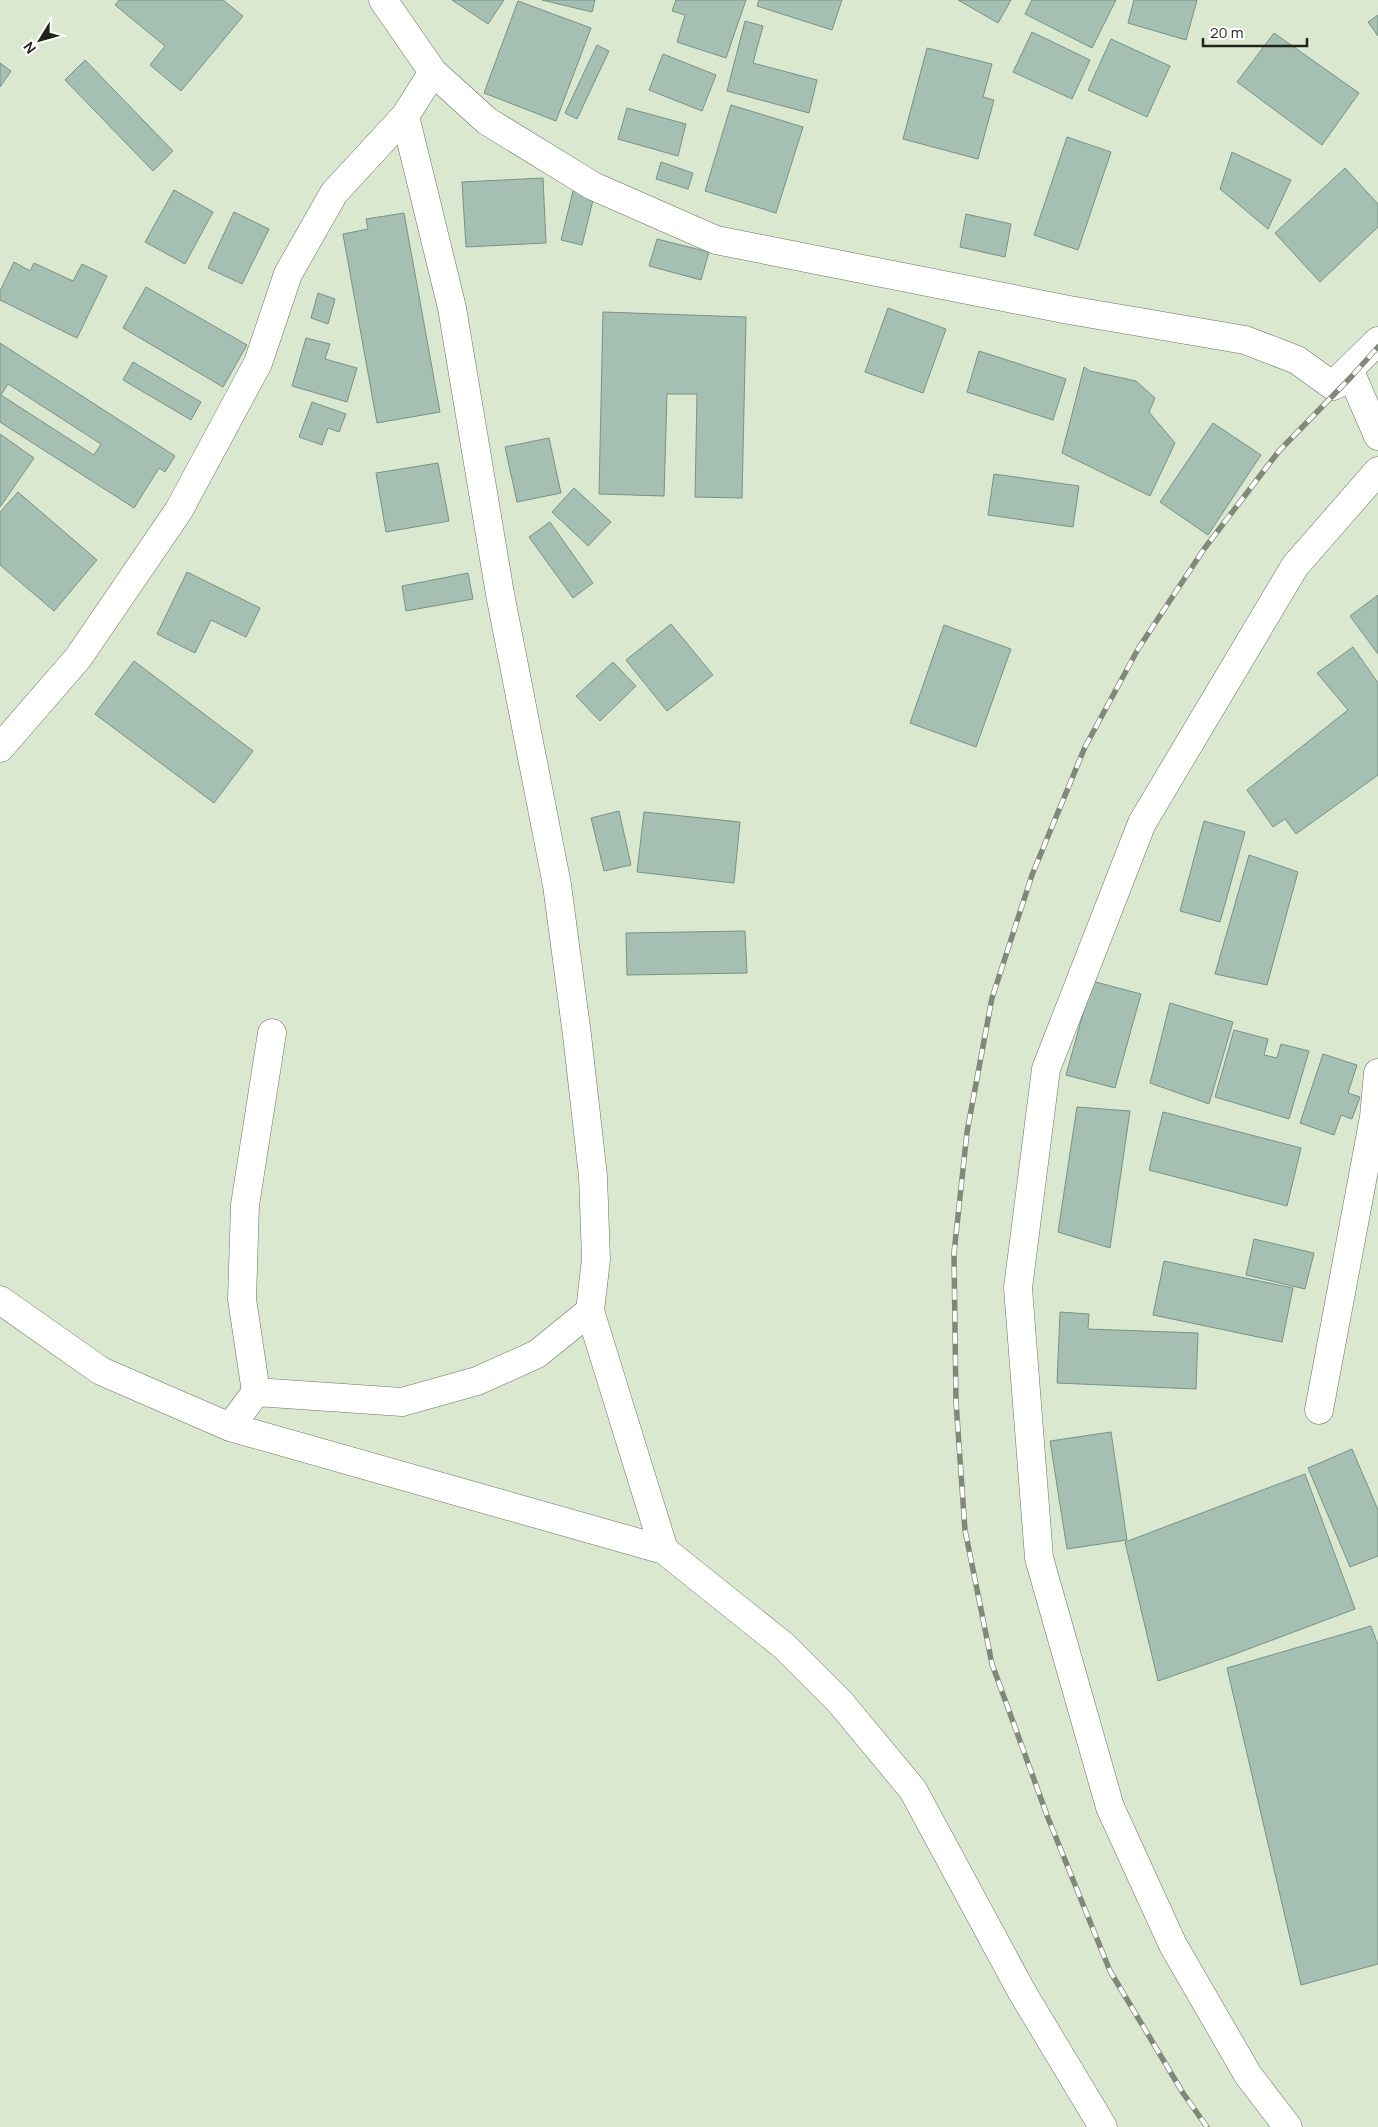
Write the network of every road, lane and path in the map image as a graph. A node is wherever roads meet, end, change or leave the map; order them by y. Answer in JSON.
{"nodes":[{"id":1,"x":383,"y":0,"type":"edge"},
{"id":2,"x":433,"y":72,"type":"junction"},
{"id":3,"x":405,"y":116,"type":"junction"},
{"id":4,"x":1378,"y":340,"type":"edge"},
{"id":5,"x":1333,"y":386,"type":"junction"},
{"id":6,"x":1378,"y":436,"type":"edge"},
{"id":7,"x":1378,"y":471,"type":"edge"},
{"id":8,"x":0,"y":748,"type":"edge"},
{"id":9,"x":272,"y":1033,"type":"dead end"},
{"id":10,"x":1378,"y":1073,"type":"edge"},
{"id":11,"x":1376,"y":1119,"type":"edge"},
{"id":12,"x":0,"y":1300,"type":"edge"},
{"id":13,"x":590,"y":1311,"type":"junction"},
{"id":14,"x":256,"y":1392,"type":"junction"},
{"id":15,"x":1319,"y":1410,"type":"dead end"},
{"id":16,"x":230,"y":1426,"type":"junction"},
{"id":17,"x":664,"y":1550,"type":"junction"},
{"id":18,"x":1103,"y":2127,"type":"edge"},
{"id":19,"x":1288,"y":2127,"type":"edge"}],
"edges":[{"from":1,"to":2,"type":"street"},
{"from":2,"to":3,"type":"street"},
{"from":2,"to":5,"type":"street"},
{"from":3,"to":8,"type":"street"},
{"from":3,"to":13,"type":"street"},
{"from":4,"to":5,"type":"street"},
{"from":5,"to":6,"type":"street"},
{"from":7,"to":19,"type":"street"},
{"from":9,"to":14,"type":"street"},
{"from":10,"to":11,"type":"street"},
{"from":11,"to":15,"type":"street"},
{"from":12,"to":16,"type":"street"},
{"from":13,"to":14,"type":"street"},
{"from":13,"to":17,"type":"street"},
{"from":14,"to":16,"type":"street"},
{"from":16,"to":17,"type":"street"},
{"from":17,"to":18,"type":"street"}]}
